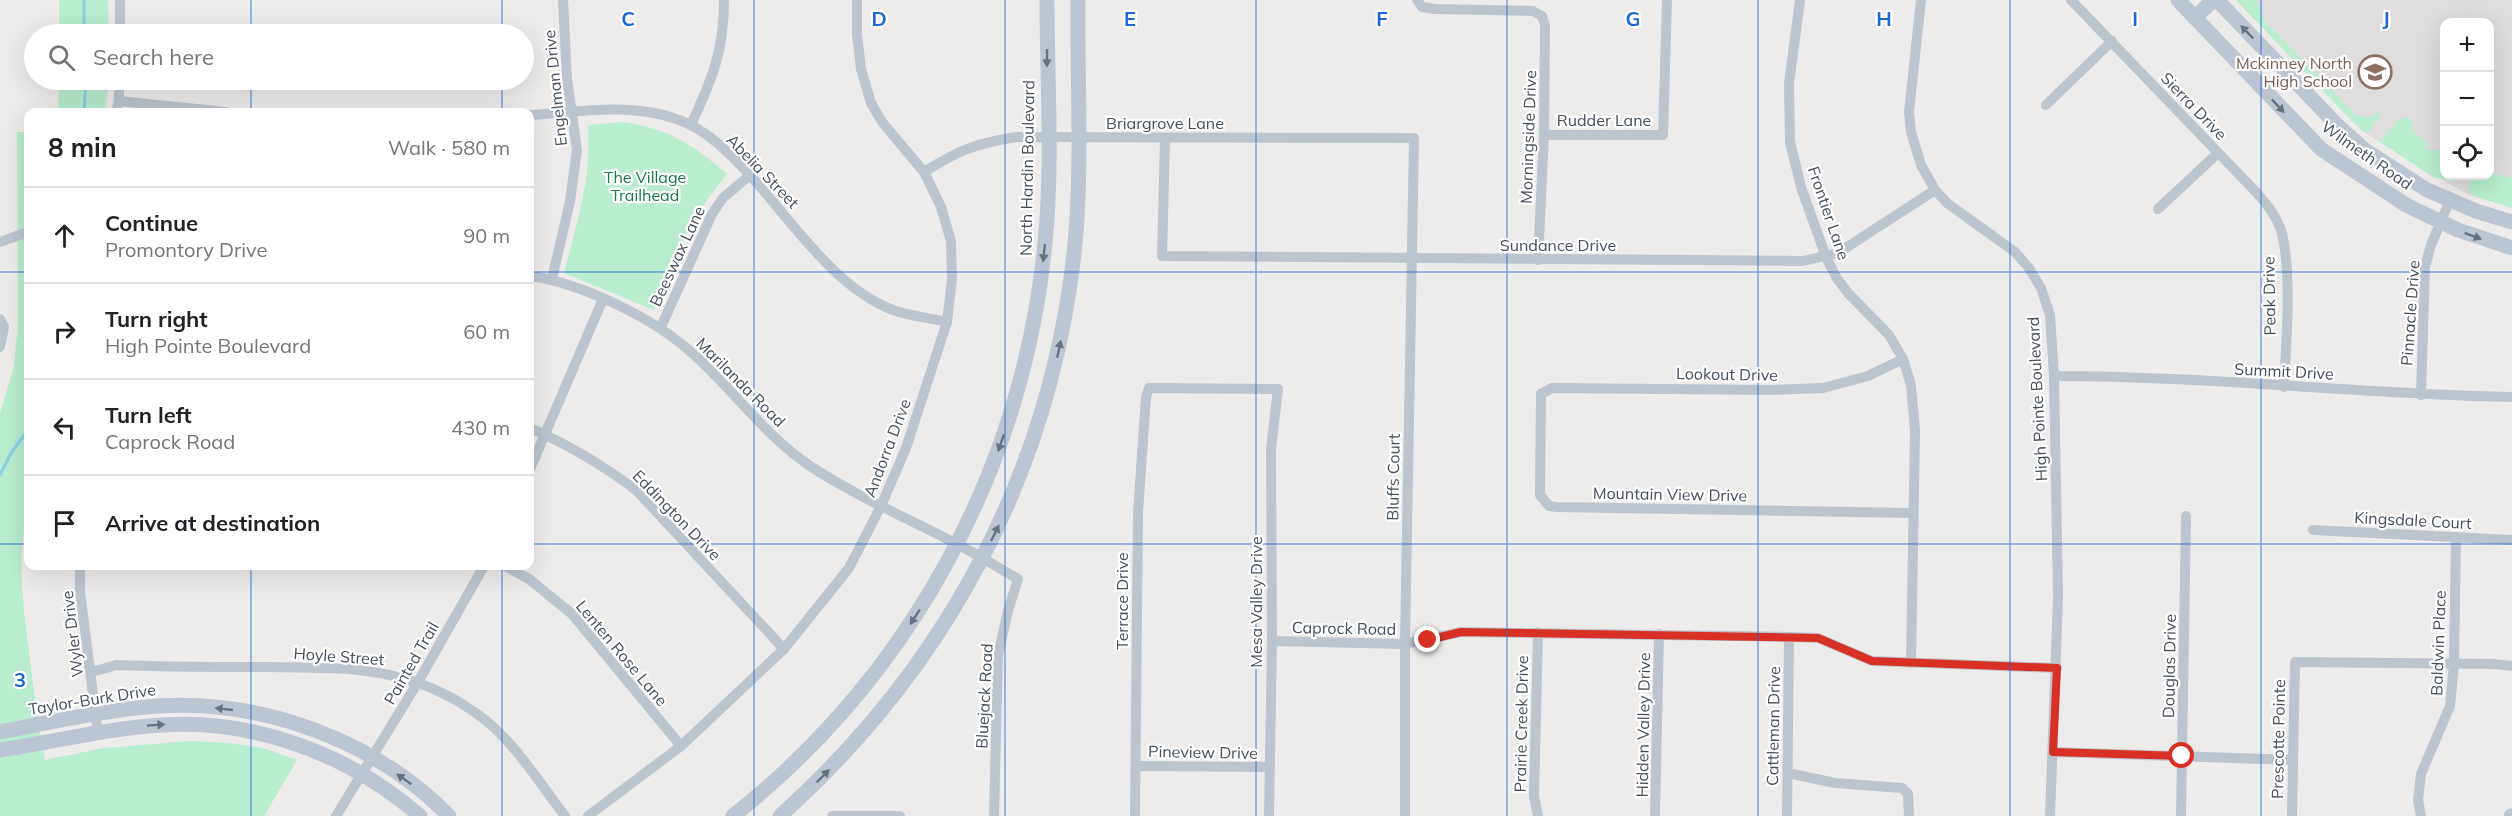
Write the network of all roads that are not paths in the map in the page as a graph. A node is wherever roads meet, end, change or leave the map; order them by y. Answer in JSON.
{"nodes":[{"id":1,"x":120,"y":0,"type":"edge"},
{"id":2,"x":563,"y":0,"type":"edge"},
{"id":3,"x":724,"y":0,"type":"edge"},
{"id":4,"x":857,"y":0,"type":"edge"},
{"id":5,"x":1047,"y":0,"type":"edge"},
{"id":6,"x":1078,"y":0,"type":"edge"},
{"id":7,"x":1667,"y":0,"type":"edge"},
{"id":8,"x":1800,"y":0,"type":"edge"},
{"id":9,"x":1921,"y":0,"type":"edge"},
{"id":10,"x":2071,"y":0,"type":"edge"},
{"id":11,"x":2178,"y":0,"type":"edge"},
{"id":12,"x":2215,"y":0,"type":"edge"},
{"id":13,"x":1420,"y":3,"type":"edge"},
{"id":14,"x":2194,"y":18,"type":"junction"},
{"id":15,"x":120,"y":24,"type":"edge"},
{"id":16,"x":2112,"y":41,"type":"junction"},
{"id":17,"x":119,"y":90,"type":"edge"},
{"id":18,"x":119,"y":101,"type":"junction"},
{"id":19,"x":2046,"y":105,"type":"dead end"},
{"id":20,"x":117,"y":108,"type":"edge"},
{"id":21,"x":187,"y":108,"type":"edge"},
{"id":22,"x":573,"y":112,"type":"junction"},
{"id":23,"x":534,"y":115,"type":"edge"},
{"id":24,"x":691,"y":125,"type":"junction"},
{"id":25,"x":1544,"y":135,"type":"junction"},
{"id":26,"x":1048,"y":138,"type":"junction"},
{"id":27,"x":1078,"y":138,"type":"junction"},
{"id":28,"x":1165,"y":138,"type":"junction"},
{"id":29,"x":1414,"y":138,"type":"joint"},
{"id":30,"x":2218,"y":153,"type":"junction"},
{"id":31,"x":924,"y":172,"type":"junction"},
{"id":32,"x":750,"y":175,"type":"junction"},
{"id":33,"x":1935,"y":190,"type":"junction"},
{"id":34,"x":2450,"y":200,"type":"junction"},
{"id":35,"x":2158,"y":209,"type":"dead end"},
{"id":36,"x":2440,"y":222,"type":"junction"},
{"id":37,"x":2512,"y":222,"type":"edge"},
{"id":38,"x":24,"y":233,"type":"edge"},
{"id":39,"x":2282,"y":240,"type":"joint"},
{"id":40,"x":0,"y":242,"type":"edge"},
{"id":41,"x":2512,"y":248,"type":"edge"},
{"id":42,"x":1826,"y":257,"type":"junction"},
{"id":43,"x":1411,"y":259,"type":"junction"},
{"id":44,"x":1538,"y":260,"type":"junction"},
{"id":45,"x":534,"y":277,"type":"edge"},
{"id":46,"x":552,"y":279,"type":"junction"},
{"id":47,"x":603,"y":299,"type":"junction"},
{"id":48,"x":0,"y":319,"type":"edge"},
{"id":49,"x":947,"y":322,"type":"junction"},
{"id":50,"x":661,"y":327,"type":"junction"},
{"id":51,"x":0,"y":347,"type":"edge"},
{"id":52,"x":1903,"y":359,"type":"junction"},
{"id":53,"x":2054,"y":375,"type":"junction"},
{"id":54,"x":2284,"y":387,"type":"junction"},
{"id":55,"x":1149,"y":388,"type":"joint"},
{"id":56,"x":1546,"y":390,"type":"joint"},
{"id":57,"x":2421,"y":395,"type":"junction"},
{"id":58,"x":2512,"y":398,"type":"edge"},
{"id":59,"x":534,"y":430,"type":"edge"},
{"id":60,"x":546,"y":435,"type":"junction"},
{"id":61,"x":534,"y":461,"type":"edge"},
{"id":62,"x":881,"y":506,"type":"junction"},
{"id":63,"x":1913,"y":513,"type":"junction"},
{"id":64,"x":2187,"y":516,"type":"dead end"},
{"id":65,"x":2313,"y":530,"type":"dead end"},
{"id":66,"x":2456,"y":537,"type":"junction"},
{"id":67,"x":2512,"y":540,"type":"edge"},
{"id":68,"x":958,"y":544,"type":"junction"},
{"id":69,"x":983,"y":558,"type":"junction"},
{"id":70,"x":80,"y":570,"type":"edge"},
{"id":71,"x":482,"y":570,"type":"edge"},
{"id":72,"x":512,"y":570,"type":"edge"},
{"id":73,"x":1018,"y":579,"type":"joint"},
{"id":74,"x":1538,"y":632,"type":"junction"},
{"id":75,"x":1659,"y":634,"type":"junction"},
{"id":76,"x":1789,"y":637,"type":"junction"},
{"id":77,"x":1272,"y":641,"type":"junction"},
{"id":78,"x":1405,"y":644,"type":"junction"},
{"id":79,"x":784,"y":649,"type":"junction"},
{"id":80,"x":1911,"y":663,"type":"junction"},
{"id":81,"x":2454,"y":664,"type":"junction"},
{"id":82,"x":2512,"y":666,"type":"edge"},
{"id":83,"x":2057,"y":668,"type":"junction"},
{"id":84,"x":92,"y":672,"type":"junction"},
{"id":85,"x":418,"y":682,"type":"junction"},
{"id":86,"x":95,"y":715,"type":"junction"},
{"id":87,"x":0,"y":732,"type":"edge"},
{"id":88,"x":98,"y":734,"type":"junction"},
{"id":89,"x":681,"y":746,"type":"junction"},
{"id":90,"x":0,"y":750,"type":"edge"},
{"id":91,"x":2053,"y":752,"type":"junction"},
{"id":92,"x":2182,"y":756,"type":"junction"},
{"id":93,"x":373,"y":758,"type":"junction"},
{"id":94,"x":2293,"y":760,"type":"junction"},
{"id":95,"x":1136,"y":766,"type":"junction"},
{"id":96,"x":1270,"y":767,"type":"junction"},
{"id":97,"x":1788,"y":773,"type":"junction"},
{"id":98,"x":362,"y":774,"type":"junction"},
{"id":99,"x":336,"y":816,"type":"edge"},
{"id":100,"x":420,"y":816,"type":"edge"},
{"id":101,"x":449,"y":816,"type":"edge"},
{"id":102,"x":566,"y":816,"type":"edge"},
{"id":103,"x":588,"y":816,"type":"edge"},
{"id":104,"x":733,"y":816,"type":"edge"},
{"id":105,"x":780,"y":816,"type":"edge"},
{"id":106,"x":832,"y":816,"type":"edge"},
{"id":107,"x":900,"y":816,"type":"edge"},
{"id":108,"x":994,"y":816,"type":"edge"},
{"id":109,"x":1135,"y":816,"type":"edge"},
{"id":110,"x":1269,"y":816,"type":"edge"},
{"id":111,"x":1405,"y":816,"type":"edge"},
{"id":112,"x":1538,"y":816,"type":"edge"},
{"id":113,"x":1655,"y":816,"type":"edge"},
{"id":114,"x":1787,"y":816,"type":"edge"},
{"id":115,"x":1909,"y":816,"type":"edge"},
{"id":116,"x":2050,"y":816,"type":"edge"},
{"id":117,"x":2181,"y":816,"type":"edge"},
{"id":118,"x":2292,"y":816,"type":"edge"},
{"id":119,"x":2421,"y":816,"type":"edge"}],
"edges":[{"from":1,"to":15,"type":"street"},
{"from":2,"to":22,"type":"street","name":"Engelman Drive"},
{"from":3,"to":24,"type":"street"},
{"from":4,"to":31,"type":"street","name":"Andorra Drive"},
{"from":5,"to":26,"type":"main road","name":"North Hardin Boulevard","one_way":true},
{"from":6,"to":27,"type":"main road"},
{"from":7,"to":25,"type":"street","name":"Rudder Lane"},
{"from":8,"to":42,"type":"street","name":"Frontier Lane"},
{"from":9,"to":33,"type":"street","name":"High Pointe Boulevard"},
{"from":10,"to":16,"type":"street","name":"Sierra Drive"},
{"from":11,"to":14,"type":"main road","name":"Wilmeth Road"},
{"from":12,"to":14,"type":"main road"},
{"from":34,"to":12,"type":"main road","name":"Wilmeth Road","one_way":true},
{"from":13,"to":25,"type":"street","name":"Morningside Drive"},
{"from":14,"to":36,"type":"main road","name":"Wilmeth Road","one_way":true},
{"from":16,"to":19,"type":"street"},
{"from":16,"to":30,"type":"street","name":"Sierra Drive"},
{"from":17,"to":18,"type":"street"},
{"from":18,"to":20,"type":"street"},
{"from":18,"to":21,"type":"street"},
{"from":22,"to":23,"type":"street","name":"Abelia Street"},
{"from":22,"to":24,"type":"street","name":"Abelia Street"},
{"from":22,"to":46,"type":"street","name":"Engelman Drive"},
{"from":24,"to":32,"type":"street","name":"Abelia Street"},
{"from":25,"to":44,"type":"street","name":"Morningside Drive"},
{"from":26,"to":27,"type":"street","name":"Briargrove Lane"},
{"from":26,"to":31,"type":"street","name":"Briargrove Lane"},
{"from":26,"to":68,"type":"main road","name":"North Hardin Boulevard","one_way":true},
{"from":27,"to":28,"type":"street","name":"Briargrove Lane"},
{"from":69,"to":27,"type":"main road","one_way":true},
{"from":28,"to":29,"type":"street","name":"Briargrove Lane"},
{"from":28,"to":43,"type":"street","name":"Sundance Drive"},
{"from":29,"to":43,"type":"street","name":"Bluffs Court"},
{"from":30,"to":35,"type":"street"},
{"from":30,"to":39,"type":"street","name":"Sierra Drive"},
{"from":31,"to":49,"type":"street","name":"Andorra Drive"},
{"from":32,"to":49,"type":"street","name":"Abelia Street"},
{"from":32,"to":50,"type":"street","name":"Beeswax Lane"},
{"from":33,"to":42,"type":"street","name":"Sundance Drive"},
{"from":33,"to":53,"type":"street","name":"High Pointe Boulevard"},
{"from":34,"to":36,"type":"street","name":"Pinnacle Drive"},
{"from":34,"to":37,"type":"main road","name":"Wilmeth Road"},
{"from":36,"to":41,"type":"main road","name":"Wilmeth Road","one_way":true},
{"from":36,"to":57,"type":"street","name":"Pinnacle Drive"},
{"from":38,"to":40,"type":"street"},
{"from":39,"to":54,"type":"street","name":"Peak Drive"},
{"from":42,"to":44,"type":"street","name":"Sundance Drive"},
{"from":42,"to":52,"type":"street","name":"Frontier Lane"},
{"from":43,"to":44,"type":"street","name":"Sundance Drive"},
{"from":43,"to":78,"type":"street","name":"Bluffs Court"},
{"from":45,"to":46,"type":"street","name":"Marilanda Road"},
{"from":46,"to":47,"type":"street","name":"Marilanda Road"},
{"from":47,"to":50,"type":"street","name":"Marilanda Road"},
{"from":47,"to":60,"type":"street"},
{"from":48,"to":51,"type":"street"},
{"from":49,"to":62,"type":"street","name":"Andorra Drive"},
{"from":50,"to":62,"type":"street","name":"Marilanda Road"},
{"from":52,"to":56,"type":"street","name":"Lookout Drive"},
{"from":52,"to":63,"type":"street","name":"Frontier Lane"},
{"from":53,"to":54,"type":"street","name":"Summit Drive"},
{"from":53,"to":83,"type":"street","name":"High Pointe Boulevard"},
{"from":54,"to":57,"type":"street","name":"Summit Drive"},
{"from":55,"to":77,"type":"street","name":"Mesa Valley Drive"},
{"from":55,"to":95,"type":"street","name":"Terrace Drive"},
{"from":56,"to":63,"type":"street","name":"Mountain View Drive"},
{"from":57,"to":58,"type":"street","name":"Summit Drive"},
{"from":59,"to":60,"type":"street","name":"Eddington Drive"},
{"from":60,"to":61,"type":"street"},
{"from":60,"to":79,"type":"street","name":"Eddington Drive"},
{"from":62,"to":68,"type":"street","name":"Marilanda Road"},
{"from":62,"to":79,"type":"street","name":"Andorra Drive"},
{"from":63,"to":80,"type":"street","name":"Frontier Lane"},
{"from":64,"to":92,"type":"street","name":"Douglas Drive"},
{"from":65,"to":66,"type":"street","name":"Kingsdale Court"},
{"from":66,"to":67,"type":"street","name":"Kingsdale Court"},
{"from":66,"to":81,"type":"street","name":"Baldwin Place"},
{"from":68,"to":69,"type":"street","name":"Marilanda Road"},
{"from":68,"to":104,"type":"main road","name":"North Hardin Boulevard","one_way":true},
{"from":69,"to":73,"type":"street","name":"Marilanda Road"},
{"from":105,"to":69,"type":"main road","one_way":true},
{"from":70,"to":84,"type":"street","name":"Wyler Drive"},
{"from":71,"to":85,"type":"street","name":"Painted Trail"},
{"from":72,"to":89,"type":"street","name":"Lenten Rose Lane"},
{"from":73,"to":108,"type":"street","name":"Bluejack Road"},
{"from":74,"to":75,"type":"street","name":"Caprock Road"},
{"from":74,"to":78,"type":"street","name":"Caprock Road"},
{"from":74,"to":112,"type":"street","name":"Prairie Creek Drive"},
{"from":75,"to":76,"type":"street","name":"Caprock Road"},
{"from":75,"to":113,"type":"street","name":"Hidden Valley Drive"},
{"from":76,"to":80,"type":"street","name":"Caprock Road"},
{"from":76,"to":97,"type":"street","name":"Cattleman Drive"},
{"from":77,"to":78,"type":"street","name":"Caprock Road"},
{"from":77,"to":96,"type":"street","name":"Mesa Valley Drive"},
{"from":78,"to":111,"type":"street","name":"Bluffs Court"},
{"from":79,"to":89,"type":"street","name":"Andorra Drive"},
{"from":80,"to":83,"type":"street","name":"Caprock Road"},
{"from":81,"to":82,"type":"street"},
{"from":81,"to":94,"type":"street","name":"Prescotte Pointe"},
{"from":81,"to":119,"type":"street","name":"Baldwin Place"},
{"from":83,"to":91,"type":"street","name":"High Pointe Boulevard"},
{"from":84,"to":85,"type":"street","name":"Hoyle Street"},
{"from":84,"to":86,"type":"street","name":"Wyler Drive"},
{"from":85,"to":93,"type":"street","name":"Painted Trail"},
{"from":85,"to":102,"type":"street","name":"Hoyle Street"},
{"from":86,"to":87,"type":"main road","name":"Taylor-Burk Drive"},
{"from":86,"to":88,"type":"street","name":"Wyler Drive"},
{"from":93,"to":86,"type":"main road","name":"Taylor-Burk Drive","one_way":true},
{"from":88,"to":90,"type":"main road"},
{"from":88,"to":98,"type":"main road","one_way":true},
{"from":89,"to":103,"type":"street","name":"Andorra Drive"},
{"from":91,"to":92,"type":"street"},
{"from":91,"to":116,"type":"street","name":"High Pointe Boulevard"},
{"from":92,"to":94,"type":"street"},
{"from":92,"to":117,"type":"street","name":"Douglas Drive"},
{"from":93,"to":98,"type":"street","name":"Painted Trail"},
{"from":101,"to":93,"type":"main road","name":"Taylor-Burk Drive","one_way":true},
{"from":94,"to":118,"type":"street","name":"Prescotte Pointe"},
{"from":95,"to":96,"type":"street","name":"Pineview Drive"},
{"from":95,"to":109,"type":"street","name":"Terrace Drive"},
{"from":96,"to":110,"type":"street","name":"Mesa Valley Drive"},
{"from":97,"to":114,"type":"street","name":"Cattleman Drive"},
{"from":97,"to":115,"type":"street"},
{"from":98,"to":99,"type":"street","name":"Painted Trail"},
{"from":98,"to":100,"type":"main road"},
{"from":106,"to":107,"type":"street"}]}
